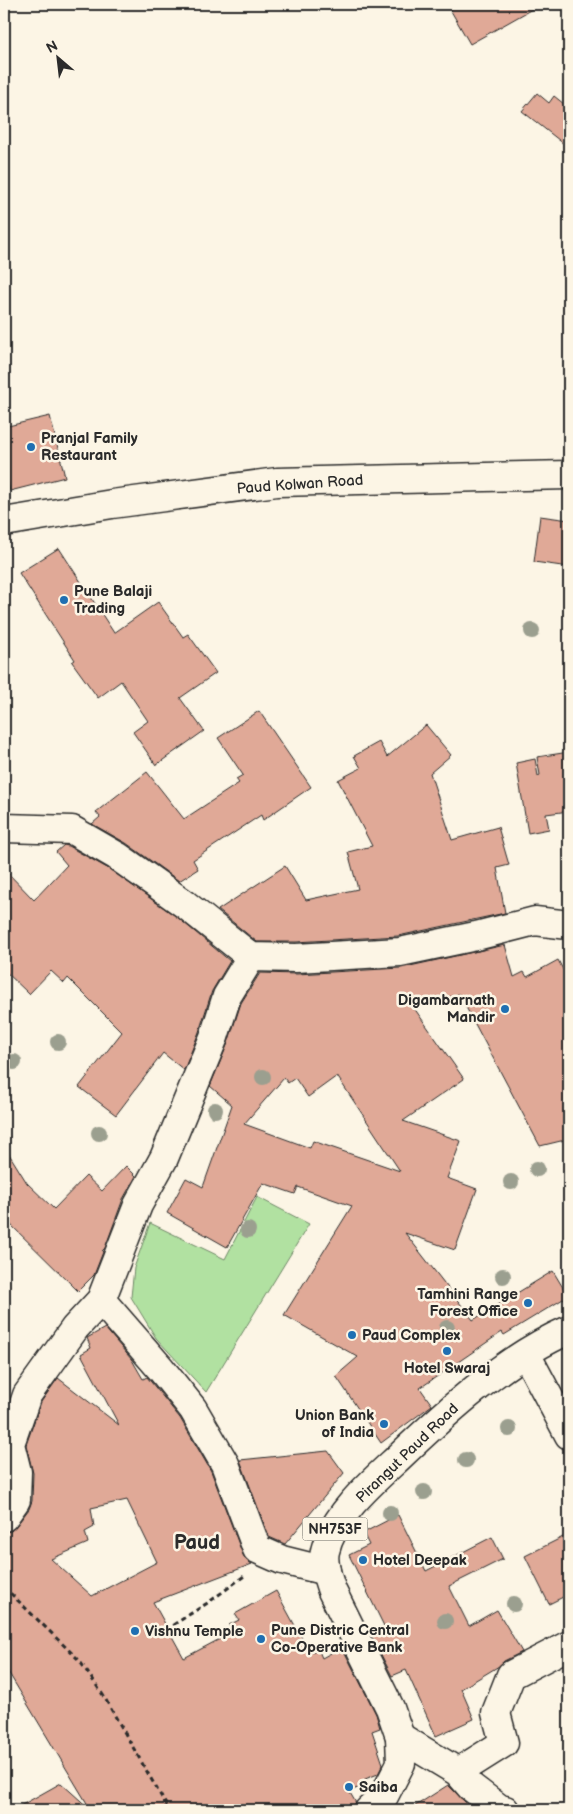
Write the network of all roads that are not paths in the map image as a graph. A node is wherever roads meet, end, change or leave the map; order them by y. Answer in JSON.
{"nodes":[{"id":1,"x":569,"y":475,"type":"edge"},
{"id":2,"x":4,"y":522,"type":"edge"},
{"id":3,"x":4,"y":828,"type":"edge"},
{"id":4,"x":569,"y":925,"type":"edge"},
{"id":5,"x":251,"y":957,"type":"junction"},
{"id":6,"x":101,"y":1300,"type":"junction"},
{"id":7,"x":569,"y":1330,"type":"edge"},
{"id":8,"x":526,"y":1354,"type":"junction"},
{"id":9,"x":569,"y":1435,"type":"edge"},
{"id":10,"x":7,"y":1443,"type":"edge"},
{"id":11,"x":4,"y":1517,"type":"edge"},
{"id":12,"x":326,"y":1571,"type":"junction"},
{"id":13,"x":569,"y":1645,"type":"edge"},
{"id":14,"x":400,"y":1737,"type":"junction"},
{"id":15,"x":458,"y":1772,"type":"junction"},
{"id":16,"x":382,"y":1805,"type":"edge"},
{"id":17,"x":505,"y":1810,"type":"edge"}],
"edges":[{"from":1,"to":2,"type":"street","name":"Paud Kolwan Road"},
{"from":3,"to":5,"type":"street"},
{"from":4,"to":5,"type":"street"},
{"from":5,"to":6,"type":"street"},
{"from":6,"to":10,"type":"street"},
{"from":6,"to":12,"type":"street"},
{"from":7,"to":8,"type":"street","name":"Pirangut Paud Road","number":"NH753F"},
{"from":8,"to":9,"type":"street"},
{"from":8,"to":12,"type":"street","name":"Pirangut Paud Road","number":"NH753F"},
{"from":10,"to":11,"type":"street"},
{"from":12,"to":14,"type":"street","name":"Pirangut Paud Road","number":"NH753F"},
{"from":13,"to":15,"type":"street"},
{"from":14,"to":15,"type":"street"},
{"from":14,"to":16,"type":"street","name":"Pirangut Paud Road","number":"NH753F"},
{"from":15,"to":17,"type":"street"}]}
